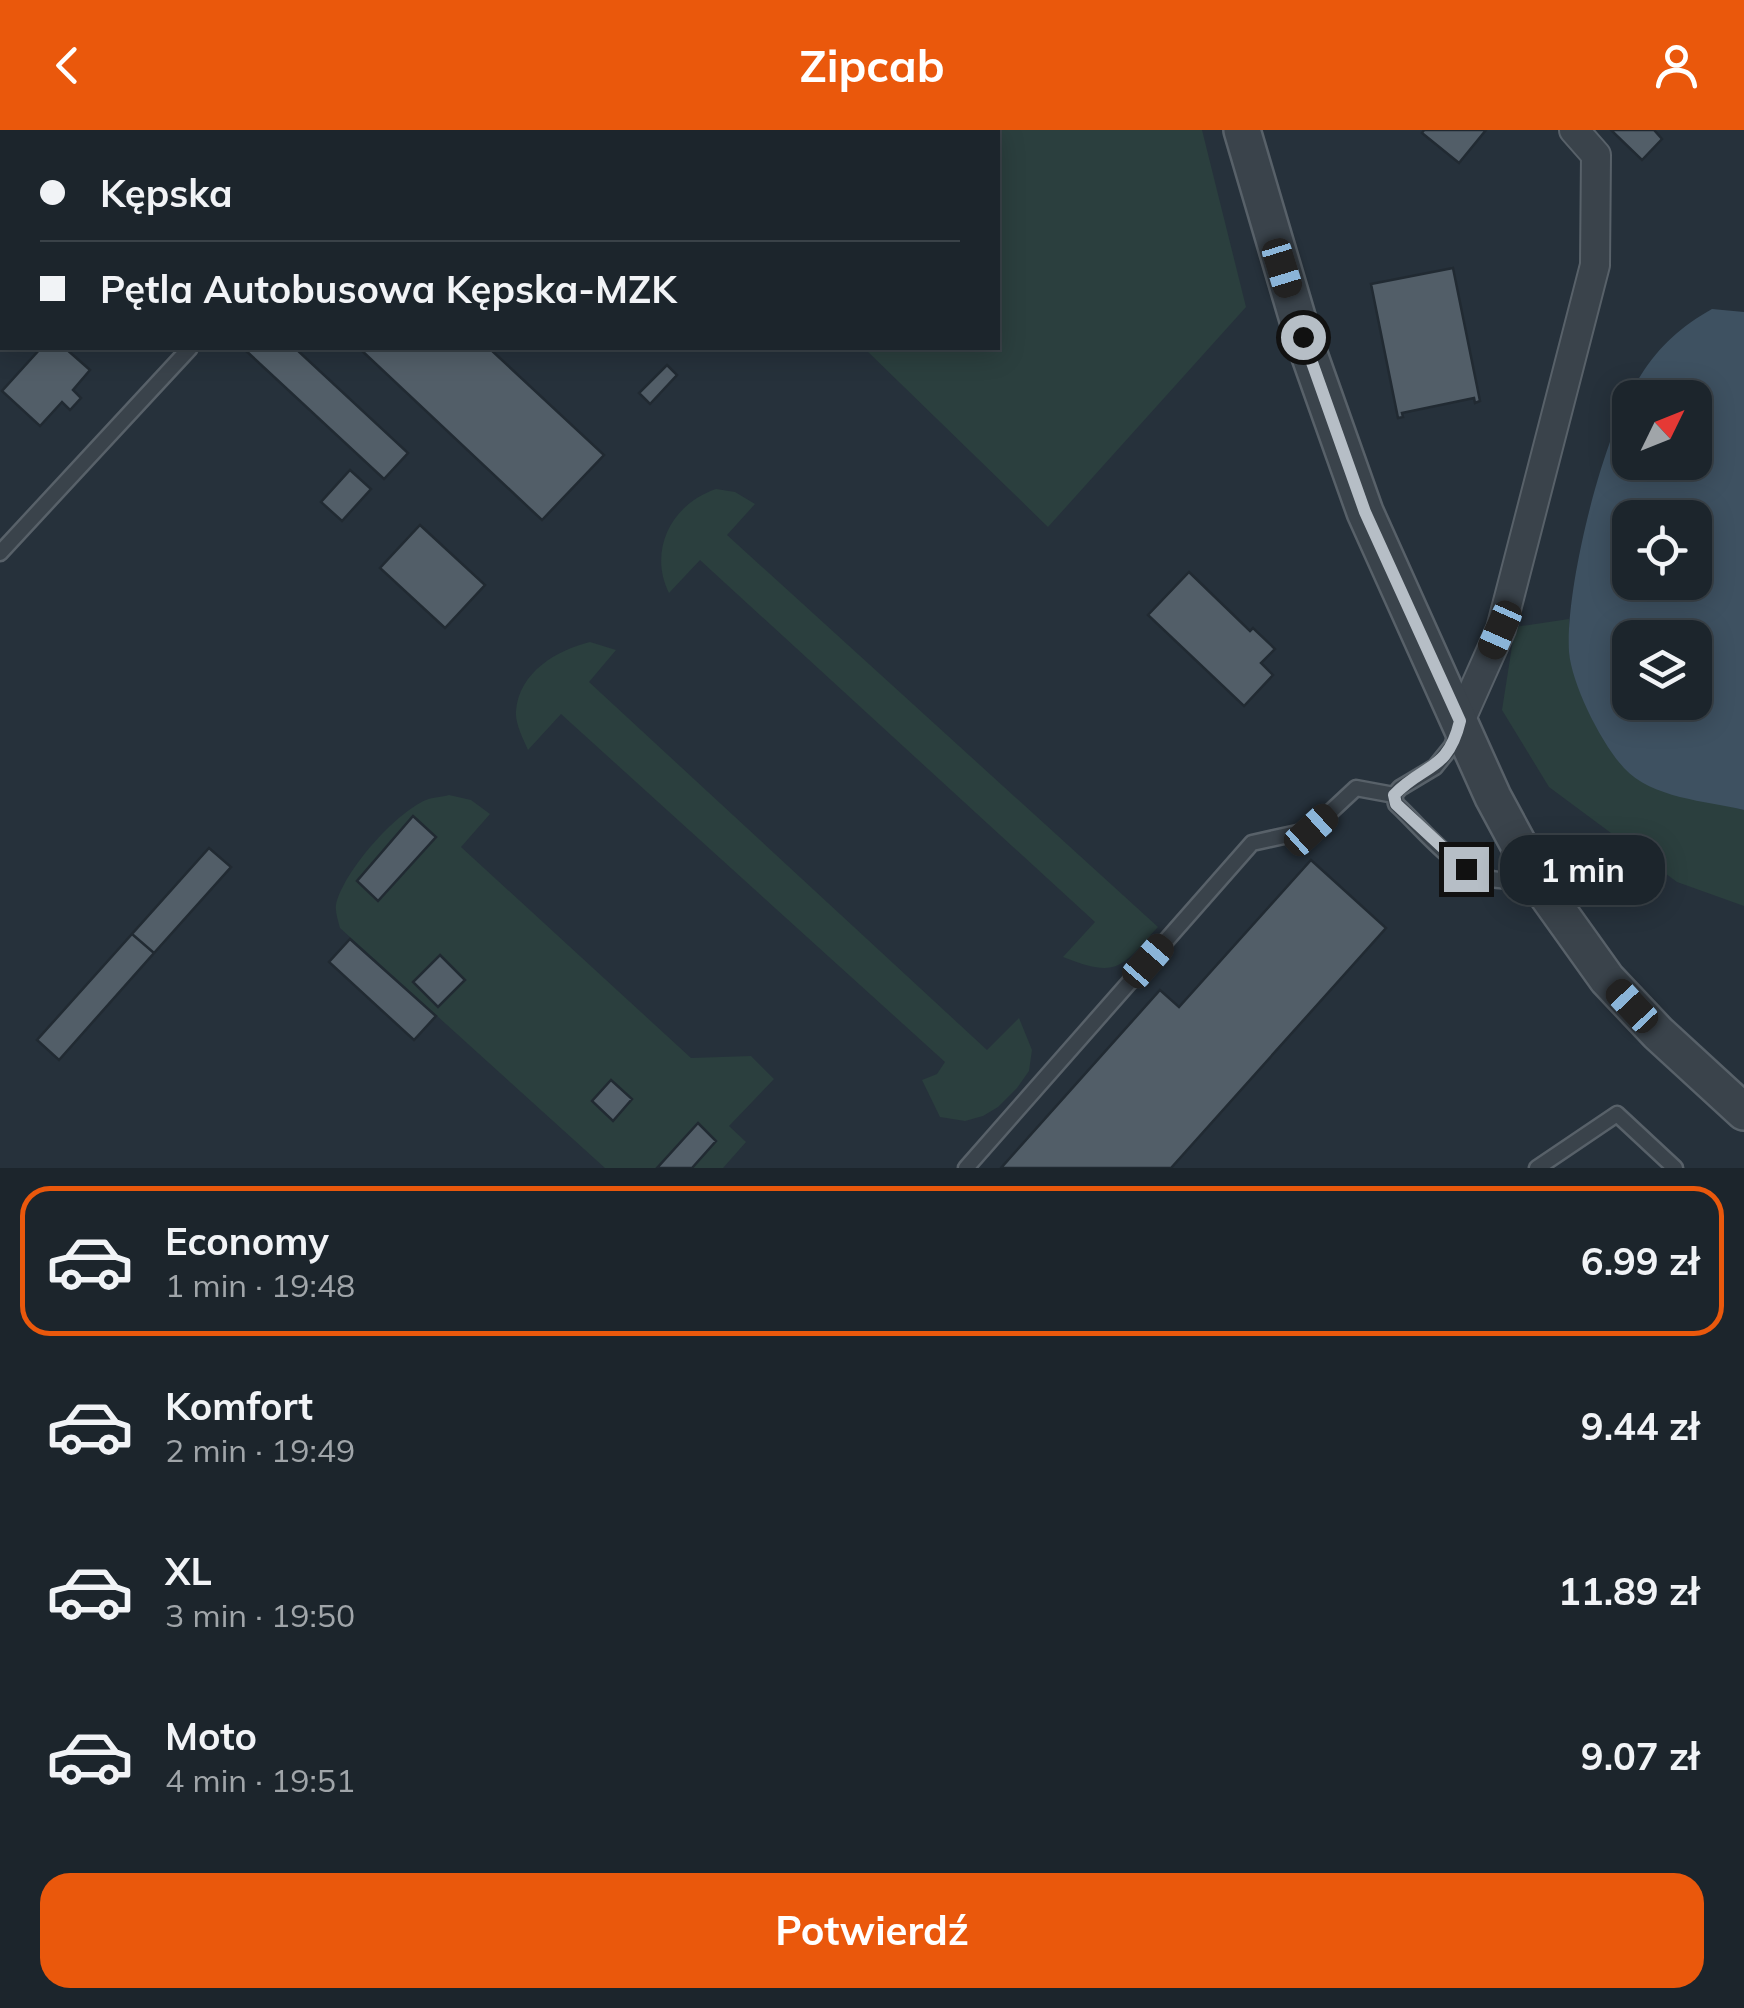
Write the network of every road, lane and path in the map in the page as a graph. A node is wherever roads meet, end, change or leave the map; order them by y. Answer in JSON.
{"nodes":[{"id":1,"x":1242,"y":130,"type":"edge"},
{"id":2,"x":1574,"y":130,"type":"edge"},
{"id":3,"x":188,"y":350,"type":"edge"},
{"id":4,"x":0,"y":552,"type":"edge"},
{"id":5,"x":1460,"y":721,"type":"junction"},
{"id":6,"x":1394,"y":795,"type":"junction"},
{"id":7,"x":1542,"y":888,"type":"junction"},
{"id":8,"x":1744,"y":1112,"type":"edge"},
{"id":9,"x":966,"y":1168,"type":"edge"},
{"id":10,"x":1537,"y":1168,"type":"edge"},
{"id":11,"x":1675,"y":1168,"type":"edge"}],
"edges":[{"from":1,"to":5,"type":"street"},
{"from":2,"to":5,"type":"street"},
{"from":3,"to":4,"type":"lane"},
{"from":5,"to":6,"type":"lane"},
{"from":5,"to":7,"type":"street"},
{"from":6,"to":7,"type":"lane"},
{"from":6,"to":9,"type":"lane"},
{"from":7,"to":8,"type":"street"},
{"from":10,"to":11,"type":"lane"}]}
